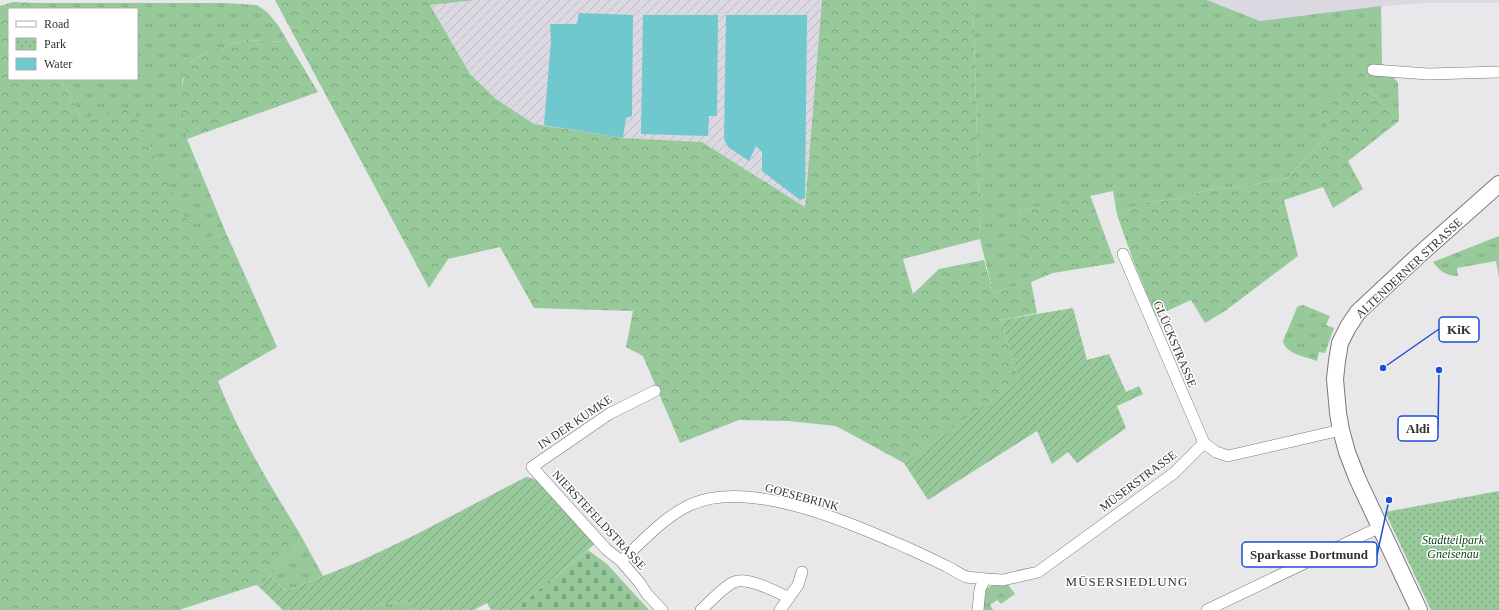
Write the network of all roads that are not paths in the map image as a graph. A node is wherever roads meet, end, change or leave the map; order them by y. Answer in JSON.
{"nodes":[{"id":1,"x":1373,"y":70,"type":"dead end"},
{"id":2,"x":1499,"y":72,"type":"edge"},
{"id":3,"x":1499,"y":184,"type":"edge"},
{"id":4,"x":1123,"y":254,"type":"dead end"},
{"id":5,"x":655,"y":391,"type":"dead end"},
{"id":6,"x":1341,"y":430,"type":"junction"},
{"id":7,"x":1204,"y":443,"type":"junction"},
{"id":8,"x":532,"y":467,"type":"joint"},
{"id":9,"x":1380,"y":527,"type":"junction"},
{"id":10,"x":621,"y":561,"type":"junction"},
{"id":11,"x":802,"y":572,"type":"dead end"},
{"id":12,"x":985,"y":579,"type":"junction"},
{"id":13,"x":789,"y":598,"type":"junction"},
{"id":14,"x":662,"y":610,"type":"edge"},
{"id":15,"x":701,"y":610,"type":"edge"},
{"id":16,"x":780,"y":610,"type":"edge"},
{"id":17,"x":978,"y":610,"type":"edge"},
{"id":18,"x":1207,"y":610,"type":"edge"},
{"id":19,"x":1419,"y":610,"type":"edge"}],
"edges":[{"from":1,"to":2,"type":"street"},
{"from":3,"to":6,"type":"main road","name":"ALTENDERNER STRASSE"},
{"from":4,"to":7,"type":"street","name":"GLÜCKSTRASSE"},
{"from":5,"to":8,"type":"street","name":"IN DER KUMKE"},
{"from":6,"to":7,"type":"street"},
{"from":6,"to":9,"type":"main road","name":"ALTENDERNER STRASSE"},
{"from":7,"to":12,"type":"street","name":"MÜSERSTRASSE"},
{"from":8,"to":10,"type":"street","name":"NIERSTEFELDSTRASSE"},
{"from":9,"to":18,"type":"street"},
{"from":9,"to":19,"type":"main road","name":"ALTENDERNER STRASSE"},
{"from":10,"to":12,"type":"street","name":"GOESEBRINK"},
{"from":10,"to":14,"type":"street","name":"NIERSTEFELDSTRASSE"},
{"from":11,"to":13,"type":"street"},
{"from":12,"to":17,"type":"street"},
{"from":13,"to":15,"type":"street"},
{"from":13,"to":16,"type":"street"}]}
